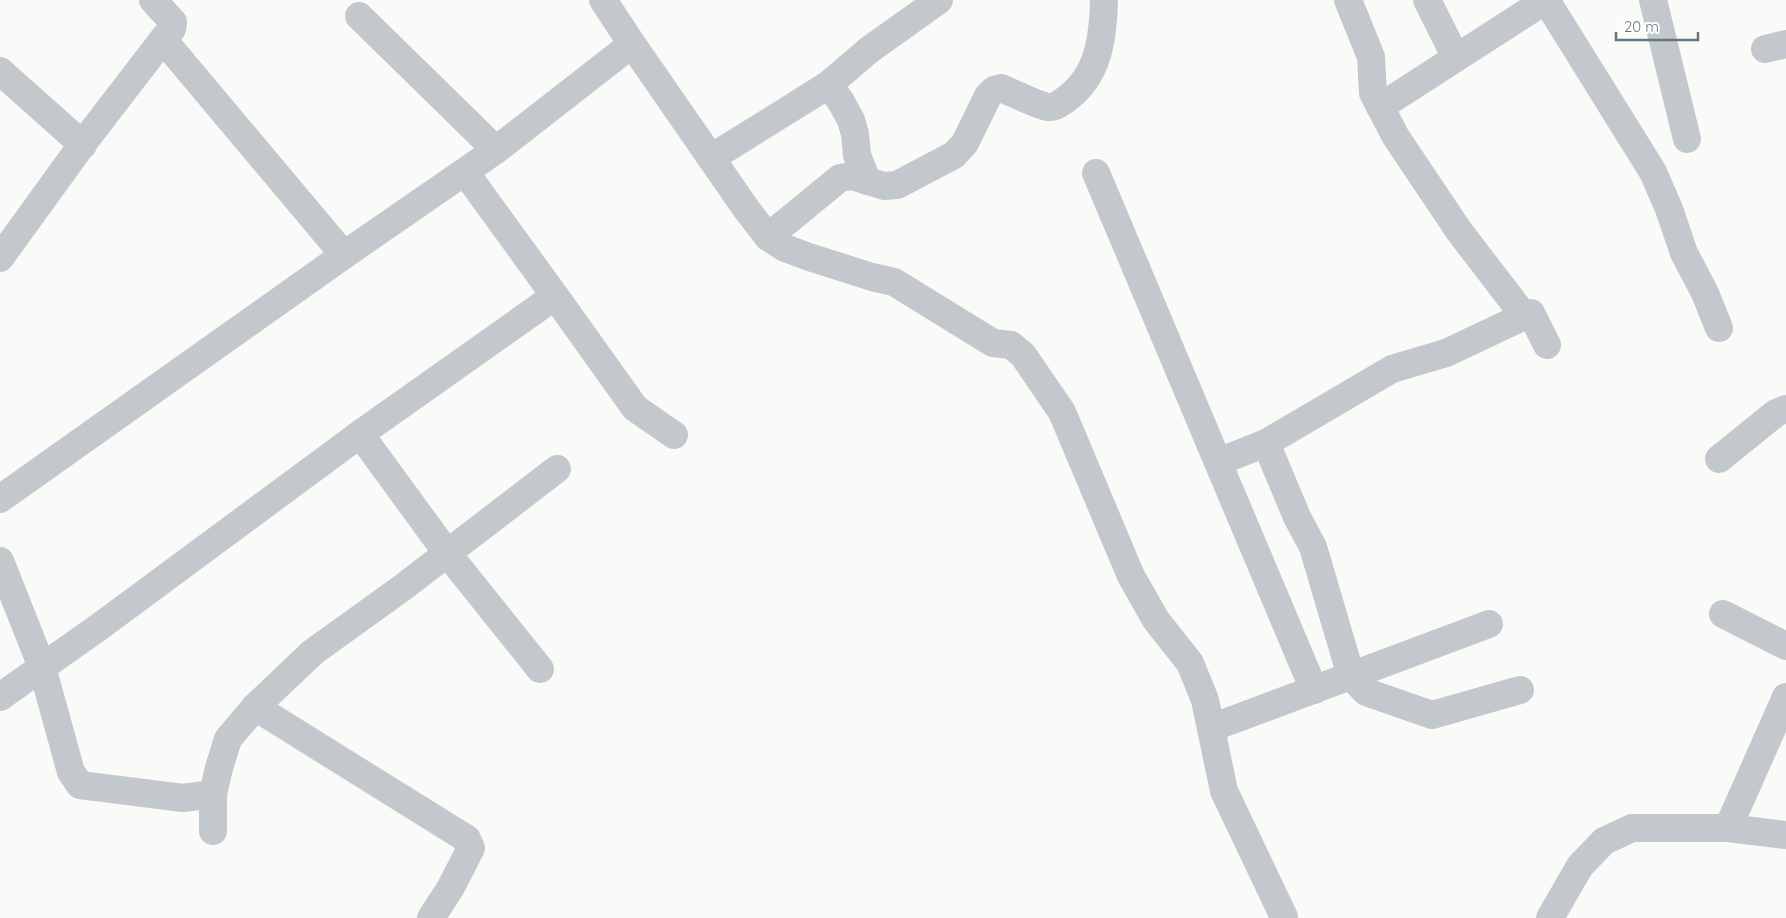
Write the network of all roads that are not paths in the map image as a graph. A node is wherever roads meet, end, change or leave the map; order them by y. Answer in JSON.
{"nodes":[{"id":1,"x":153,"y":0,"type":"edge"},
{"id":2,"x":604,"y":0,"type":"edge"},
{"id":3,"x":939,"y":0,"type":"edge"},
{"id":4,"x":1104,"y":0,"type":"edge"},
{"id":5,"x":1348,"y":0,"type":"edge"},
{"id":6,"x":1427,"y":0,"type":"edge"},
{"id":7,"x":1546,"y":0,"type":"edge"},
{"id":8,"x":1653,"y":0,"type":"edge"},
{"id":9,"x":359,"y":16,"type":"dead end"},
{"id":10,"x":164,"y":38,"type":"junction"},
{"id":11,"x":632,"y":44,"type":"junction"},
{"id":12,"x":1456,"y":58,"type":"junction"},
{"id":13,"x":0,"y":71,"type":"edge"},
{"id":14,"x":828,"y":85,"type":"junction"},
{"id":15,"x":1380,"y":107,"type":"junction"},
{"id":16,"x":1687,"y":139,"type":"dead end"},
{"id":17,"x":83,"y":145,"type":"junction"},
{"id":18,"x":496,"y":150,"type":"junction"},
{"id":19,"x":711,"y":158,"type":"junction"},
{"id":20,"x":465,"y":172,"type":"junction"},
{"id":21,"x":1096,"y":173,"type":"dead end"},
{"id":22,"x":867,"y":181,"type":"junction"},
{"id":23,"x":768,"y":237,"type":"junction"},
{"id":24,"x":344,"y":255,"type":"junction"},
{"id":25,"x":0,"y":258,"type":"edge"},
{"id":26,"x":555,"y":296,"type":"junction"},
{"id":27,"x":1524,"y":317,"type":"junction"},
{"id":28,"x":1719,"y":328,"type":"dead end"},
{"id":29,"x":1547,"y":345,"type":"dead end"},
{"id":30,"x":1786,"y":409,"type":"edge"},
{"id":31,"x":360,"y":434,"type":"junction"},
{"id":32,"x":674,"y":435,"type":"dead end"},
{"id":33,"x":1266,"y":443,"type":"junction"},
{"id":34,"x":1719,"y":459,"type":"dead end"},
{"id":35,"x":1218,"y":462,"type":"junction"},
{"id":36,"x":557,"y":469,"type":"dead end"},
{"id":37,"x":0,"y":499,"type":"edge"},
{"id":38,"x":447,"y":553,"type":"junction"},
{"id":39,"x":0,"y":562,"type":"edge"},
{"id":40,"x":1724,"y":614,"type":"dead end"},
{"id":41,"x":1489,"y":624,"type":"dead end"},
{"id":42,"x":1786,"y":646,"type":"edge"},
{"id":43,"x":42,"y":667,"type":"junction"},
{"id":44,"x":540,"y":669,"type":"dead end"},
{"id":45,"x":1351,"y":676,"type":"junction"},
{"id":46,"x":1314,"y":690,"type":"junction"},
{"id":47,"x":1520,"y":690,"type":"dead end"},
{"id":48,"x":0,"y":696,"type":"edge"},
{"id":49,"x":1786,"y":697,"type":"edge"},
{"id":50,"x":255,"y":707,"type":"junction"},
{"id":51,"x":1211,"y":728,"type":"junction"},
{"id":52,"x":213,"y":794,"type":"junction"},
{"id":53,"x":1728,"y":828,"type":"junction"},
{"id":54,"x":213,"y":831,"type":"dead end"},
{"id":55,"x":1786,"y":835,"type":"edge"},
{"id":56,"x":432,"y":918,"type":"edge"},
{"id":57,"x":1284,"y":918,"type":"edge"},
{"id":58,"x":1550,"y":918,"type":"edge"}],
"edges":[{"from":1,"to":10,"type":"street"},
{"from":2,"to":11,"type":"street"},
{"from":3,"to":14,"type":"street"},
{"from":4,"to":22,"type":"street"},
{"from":5,"to":15,"type":"street"},
{"from":6,"to":12,"type":"street"},
{"from":7,"to":12,"type":"street"},
{"from":7,"to":28,"type":"street"},
{"from":8,"to":16,"type":"street"},
{"from":9,"to":18,"type":"street"},
{"from":10,"to":17,"type":"street"},
{"from":10,"to":24,"type":"street"},
{"from":11,"to":18,"type":"street"},
{"from":11,"to":19,"type":"street"},
{"from":12,"to":15,"type":"street"},
{"from":13,"to":17,"type":"street"},
{"from":14,"to":19,"type":"street"},
{"from":14,"to":22,"type":"street"},
{"from":15,"to":27,"type":"street"},
{"from":17,"to":25,"type":"street"},
{"from":18,"to":20,"type":"street"},
{"from":19,"to":23,"type":"street"},
{"from":20,"to":24,"type":"street"},
{"from":20,"to":26,"type":"street"},
{"from":21,"to":35,"type":"street"},
{"from":22,"to":23,"type":"street"},
{"from":23,"to":51,"type":"street"},
{"from":24,"to":37,"type":"street"},
{"from":26,"to":31,"type":"street"},
{"from":26,"to":32,"type":"street"},
{"from":27,"to":29,"type":"street"},
{"from":27,"to":33,"type":"street"},
{"from":30,"to":34,"type":"street"},
{"from":31,"to":38,"type":"street"},
{"from":31,"to":43,"type":"street"},
{"from":33,"to":35,"type":"street"},
{"from":33,"to":45,"type":"street"},
{"from":35,"to":46,"type":"street"},
{"from":36,"to":38,"type":"street"},
{"from":38,"to":44,"type":"street"},
{"from":38,"to":50,"type":"street"},
{"from":39,"to":43,"type":"street"},
{"from":40,"to":42,"type":"street"},
{"from":41,"to":45,"type":"street"},
{"from":43,"to":48,"type":"street"},
{"from":43,"to":52,"type":"street"},
{"from":45,"to":46,"type":"street"},
{"from":45,"to":47,"type":"street"},
{"from":46,"to":51,"type":"street"},
{"from":49,"to":53,"type":"street"},
{"from":50,"to":52,"type":"street"},
{"from":50,"to":56,"type":"street"},
{"from":51,"to":57,"type":"street"},
{"from":52,"to":54,"type":"street"},
{"from":53,"to":55,"type":"street"},
{"from":53,"to":58,"type":"street"}]}
